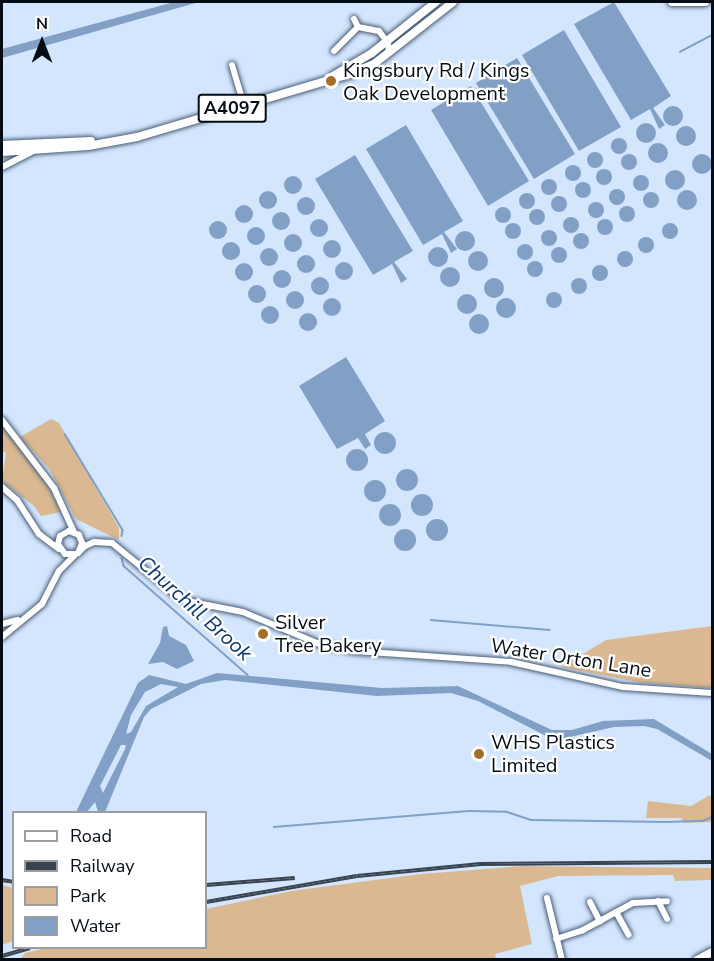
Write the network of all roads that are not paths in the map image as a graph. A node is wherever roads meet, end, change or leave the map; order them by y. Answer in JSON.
{"nodes":[{"id":1,"x":436,"y":2,"type":"edge"},
{"id":2,"x":672,"y":2,"type":"edge"},
{"id":3,"x":705,"y":2,"type":"edge"},
{"id":4,"x":448,"y":3,"type":"edge"},
{"id":5,"x":354,"y":19,"type":"dead end"},
{"id":6,"x":426,"y":24,"type":"junction"},
{"id":7,"x":358,"y":27,"type":"junction"},
{"id":8,"x":388,"y":42,"type":"junction"},
{"id":9,"x":334,"y":51,"type":"dead end"},
{"id":10,"x":372,"y":53,"type":"junction"},
{"id":11,"x":389,"y":54,"type":"junction"},
{"id":12,"x":374,"y":64,"type":"junction"},
{"id":13,"x":232,"y":65,"type":"dead end"},
{"id":14,"x":336,"y":74,"type":"junction"},
{"id":15,"x":326,"y":80,"type":"junction"},
{"id":16,"x":244,"y":105,"type":"junction"},
{"id":17,"x":137,"y":137,"type":"junction"},
{"id":18,"x":22,"y":144,"type":"junction"},
{"id":19,"x":88,"y":146,"type":"junction"},
{"id":20,"x":2,"y":150,"type":"edge"},
{"id":21,"x":34,"y":151,"type":"junction"},
{"id":22,"x":15,"y":152,"type":"junction"},
{"id":23,"x":3,"y":166,"type":"edge"},
{"id":24,"x":2,"y":420,"type":"edge"},
{"id":25,"x":2,"y":487,"type":"edge"},
{"id":26,"x":66,"y":514,"type":"junction"},
{"id":27,"x":77,"y":534,"type":"junction"},
{"id":28,"x":60,"y":537,"type":"junction"},
{"id":29,"x":47,"y":541,"type":"junction"},
{"id":30,"x":94,"y":542,"type":"junction"},
{"id":31,"x":60,"y":551,"type":"junction"},
{"id":32,"x":76,"y":554,"type":"junction"},
{"id":33,"x":59,"y":571,"type":"junction"},
{"id":34,"x":21,"y":619,"type":"junction"},
{"id":35,"x":2,"y":624,"type":"edge"},
{"id":36,"x":2,"y":635,"type":"edge"},
{"id":37,"x":712,"y":693,"type":"edge"},
{"id":38,"x":667,"y":900,"type":"dead end"},
{"id":39,"x":658,"y":901,"type":"junction"},
{"id":40,"x":550,"y":902,"type":"dead end"},
{"id":41,"x":593,"y":905,"type":"dead end"},
{"id":42,"x":616,"y":912,"type":"junction"},
{"id":43,"x":667,"y":914,"type":"dead end"},
{"id":44,"x":600,"y":922,"type":"junction"},
{"id":45,"x":626,"y":933,"type":"dead end"},
{"id":46,"x":556,"y":939,"type":"junction"},
{"id":47,"x":712,"y":952,"type":"edge"},
{"id":48,"x":562,"y":960,"type":"edge"},
{"id":49,"x":697,"y":960,"type":"edge"}],
"edges":[{"from":1,"to":8,"type":"main road","number":"A4097"},
{"from":2,"to":3,"type":"main road"},
{"from":4,"to":6,"type":"main road","number":"A4097"},
{"from":5,"to":7,"type":"street"},
{"from":6,"to":8,"type":"street"},
{"from":6,"to":11,"type":"main road","number":"A4097"},
{"from":7,"to":8,"type":"street"},
{"from":7,"to":9,"type":"street"},
{"from":8,"to":10,"type":"main road","number":"A4097"},
{"from":8,"to":11,"type":"street"},
{"from":10,"to":12,"type":"main road"},
{"from":10,"to":14,"type":"main road","number":"A4097"},
{"from":11,"to":12,"type":"main road","number":"A4097"},
{"from":12,"to":14,"type":"main road"},
{"from":12,"to":15,"type":"main road","number":"A4097"},
{"from":13,"to":16,"type":"street"},
{"from":14,"to":15,"type":"main road","number":"A4097"},
{"from":15,"to":16,"type":"main road","number":"A4097"},
{"from":16,"to":17,"type":"main road","number":"A4097"},
{"from":17,"to":18,"type":"main road","number":"A4097"},
{"from":17,"to":19,"type":"main road","number":"A4097"},
{"from":18,"to":19,"type":"main road"},
{"from":18,"to":20,"type":"main road","number":"A4097"},
{"from":18,"to":22,"type":"main road"},
{"from":19,"to":21,"type":"main road","number":"A4097"},
{"from":20,"to":22,"type":"main road","number":"A4097"},
{"from":20,"to":23,"type":"street"},
{"from":21,"to":22,"type":"main road","number":"A4097"},
{"from":21,"to":23,"type":"street"},
{"from":24,"to":26,"type":"street"},
{"from":25,"to":29,"type":"street"},
{"from":26,"to":27,"type":"street"},
{"from":26,"to":28,"type":"street"},
{"from":27,"to":28,"type":"street"},
{"from":27,"to":30,"type":"street","name":"Water Orton Lane"},
{"from":27,"to":32,"type":"street"},
{"from":28,"to":29,"type":"street"},
{"from":28,"to":31,"type":"street"},
{"from":29,"to":31,"type":"street"},
{"from":30,"to":32,"type":"street"},
{"from":30,"to":37,"type":"street","name":"Water Orton Lane"},
{"from":31,"to":32,"type":"street"},
{"from":31,"to":33,"type":"street"},
{"from":32,"to":33,"type":"street"},
{"from":33,"to":34,"type":"street"},
{"from":34,"to":35,"type":"street"},
{"from":34,"to":36,"type":"street"},
{"from":38,"to":39,"type":"street"},
{"from":39,"to":42,"type":"street"},
{"from":39,"to":43,"type":"street"},
{"from":40,"to":46,"type":"street"},
{"from":41,"to":44,"type":"street"},
{"from":42,"to":44,"type":"street"},
{"from":42,"to":45,"type":"street"},
{"from":44,"to":46,"type":"street"},
{"from":46,"to":48,"type":"street"},
{"from":47,"to":49,"type":"main road"}]}
